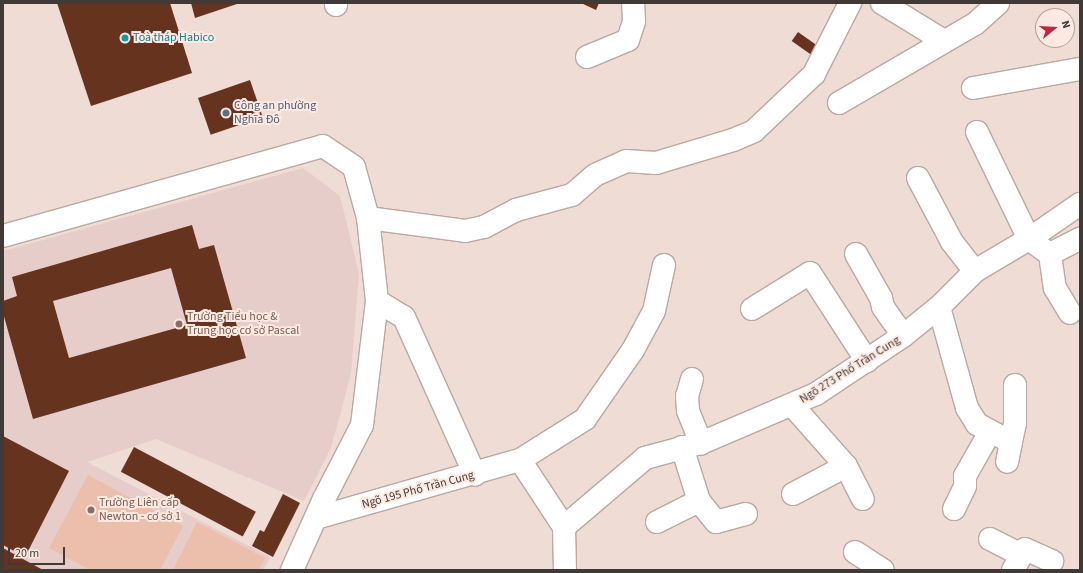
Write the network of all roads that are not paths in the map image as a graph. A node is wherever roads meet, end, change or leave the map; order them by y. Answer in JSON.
{"nodes":[{"id":1,"x":634,"y":3,"type":"edge"},
{"id":2,"x":850,"y":3,"type":"edge"},
{"id":3,"x":882,"y":3,"type":"edge"},
{"id":4,"x":998,"y":3,"type":"edge"},
{"id":5,"x":944,"y":41,"type":"junction"},
{"id":6,"x":587,"y":57,"type":"dead end"},
{"id":7,"x":1080,"y":69,"type":"edge"},
{"id":8,"x":973,"y":88,"type":"dead end"},
{"id":9,"x":839,"y":103,"type":"dead end"},
{"id":10,"x":977,"y":132,"type":"dead end"},
{"id":11,"x":918,"y":178,"type":"dead end"},
{"id":12,"x":1080,"y":204,"type":"edge"},
{"id":13,"x":368,"y":218,"type":"junction"},
{"id":14,"x":3,"y":236,"type":"edge"},
{"id":15,"x":1029,"y":239,"type":"junction"},
{"id":16,"x":1080,"y":239,"type":"edge"},
{"id":17,"x":856,"y":254,"type":"dead end"},
{"id":18,"x":1050,"y":254,"type":"junction"},
{"id":19,"x":664,"y":265,"type":"dead end"},
{"id":20,"x":975,"y":271,"type":"junction"},
{"id":21,"x":377,"y":301,"type":"junction"},
{"id":22,"x":939,"y":307,"type":"junction"},
{"id":23,"x":752,"y":309,"type":"dead end"},
{"id":24,"x":1070,"y":313,"type":"dead end"},
{"id":25,"x":903,"y":336,"type":"junction"},
{"id":26,"x":867,"y":361,"type":"junction"},
{"id":27,"x":692,"y":379,"type":"dead end"},
{"id":28,"x":1015,"y":385,"type":"dead end"},
{"id":29,"x":792,"y":405,"type":"junction"},
{"id":30,"x":990,"y":432,"type":"junction"},
{"id":31,"x":691,"y":445,"type":"junction"},
{"id":32,"x":520,"y":460,"type":"junction"},
{"id":33,"x":846,"y":466,"type":"junction"},
{"id":34,"x":475,"y":474,"type":"junction"},
{"id":35,"x":793,"y":494,"type":"dead end"},
{"id":36,"x":863,"y":499,"type":"dead end"},
{"id":37,"x":699,"y":501,"type":"junction"},
{"id":38,"x":954,"y":509,"type":"dead end"},
{"id":39,"x":746,"y":514,"type":"dead end"},
{"id":40,"x":316,"y":518,"type":"junction"},
{"id":41,"x":657,"y":522,"type":"dead end"},
{"id":42,"x":564,"y":527,"type":"junction"},
{"id":43,"x":990,"y":539,"type":"dead end"},
{"id":44,"x":856,"y":552,"type":"dead end"},
{"id":45,"x":1052,"y":561,"type":"dead end"},
{"id":46,"x":1017,"y":562,"type":"edge"},
{"id":47,"x":292,"y":570,"type":"edge"},
{"id":48,"x":565,"y":570,"type":"edge"},
{"id":49,"x":883,"y":570,"type":"edge"}],
"edges":[{"from":1,"to":6,"type":"street"},
{"from":2,"to":13,"type":"street"},
{"from":3,"to":5,"type":"street"},
{"from":4,"to":5,"type":"street"},
{"from":5,"to":9,"type":"street"},
{"from":7,"to":8,"type":"street"},
{"from":10,"to":15,"type":"street"},
{"from":11,"to":20,"type":"street"},
{"from":12,"to":15,"type":"street","name":"Ngõ 273 Phố Trần Cung"},
{"from":13,"to":14,"type":"street"},
{"from":13,"to":21,"type":"street"},
{"from":15,"to":18,"type":"street"},
{"from":15,"to":20,"type":"street","name":"Ngõ 273 Phố Trần Cung"},
{"from":16,"to":18,"type":"street"},
{"from":17,"to":25,"type":"street"},
{"from":18,"to":24,"type":"street"},
{"from":19,"to":32,"type":"street","name":"Ngõ 195 Phố Trần Cung"},
{"from":20,"to":22,"type":"street","name":"Ngõ 273 Phố Trần Cung"},
{"from":21,"to":34,"type":"street"},
{"from":21,"to":40,"type":"street"},
{"from":22,"to":25,"type":"street","name":"Ngõ 273 Phố Trần Cung"},
{"from":22,"to":30,"type":"street"},
{"from":23,"to":26,"type":"street"},
{"from":25,"to":26,"type":"street","name":"Ngõ 273 Phố Trần Cung"},
{"from":26,"to":29,"type":"street","name":"Ngõ 273 Phố Trần Cung"},
{"from":27,"to":31,"type":"street"},
{"from":28,"to":30,"type":"street"},
{"from":29,"to":31,"type":"street","name":"Ngõ 273 Phố Trần Cung"},
{"from":29,"to":33,"type":"street"},
{"from":30,"to":38,"type":"street"},
{"from":31,"to":37,"type":"street"},
{"from":31,"to":42,"type":"street","name":"Ngõ 273 Phố Trần Cung"},
{"from":32,"to":34,"type":"street","name":"Ngõ 195 Phố Trần Cung"},
{"from":32,"to":42,"type":"street"},
{"from":33,"to":35,"type":"street"},
{"from":33,"to":36,"type":"street"},
{"from":34,"to":40,"type":"street","name":"Ngõ 195 Phố Trần Cung"},
{"from":37,"to":39,"type":"street"},
{"from":37,"to":41,"type":"street"},
{"from":40,"to":47,"type":"street"},
{"from":42,"to":48,"type":"street"},
{"from":43,"to":46,"type":"street"},
{"from":44,"to":49,"type":"street"},
{"from":45,"to":46,"type":"street"}]}
